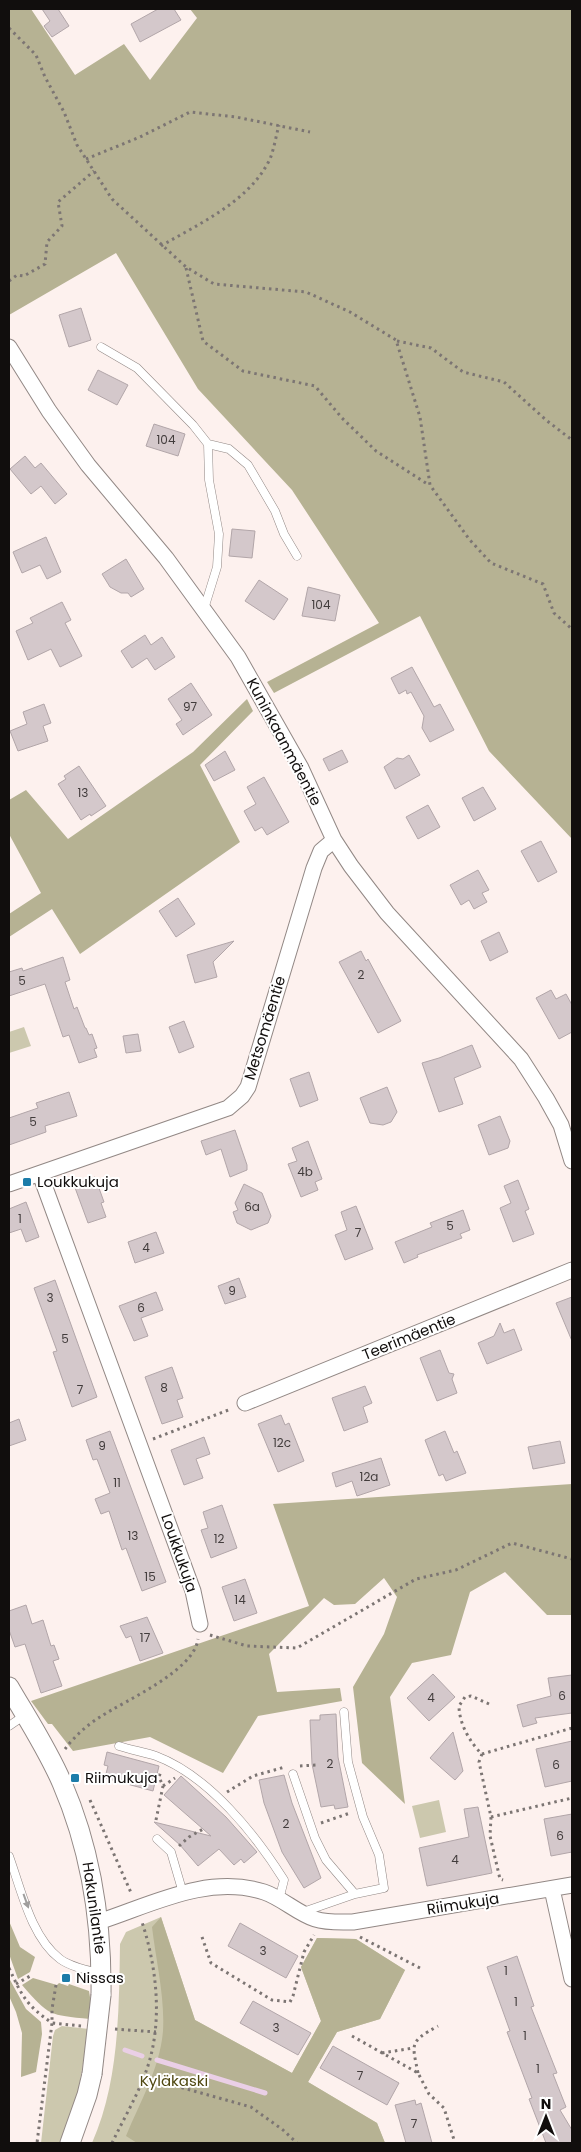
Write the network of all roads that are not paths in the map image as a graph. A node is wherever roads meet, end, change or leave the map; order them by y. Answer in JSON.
{"nodes":[{"id":1,"x":9,"y":347,"type":"edge"},
{"id":2,"x":101,"y":347,"type":"dead end"},
{"id":3,"x":208,"y":444,"type":"junction"},
{"id":4,"x":297,"y":556,"type":"dead end"},
{"id":5,"x":204,"y":610,"type":"junction"},
{"id":6,"x":334,"y":840,"type":"junction"},
{"id":7,"x":572,"y":1161,"type":"edge"},
{"id":8,"x":40,"y":1174,"type":"junction"},
{"id":9,"x":9,"y":1184,"type":"edge"},
{"id":10,"x":572,"y":1270,"type":"edge"},
{"id":11,"x":245,"y":1403,"type":"road end"},
{"id":12,"x":200,"y":1624,"type":"road end"},
{"id":13,"x":9,"y":1687,"type":"edge"},
{"id":14,"x":344,"y":1712,"type":"dead end"},
{"id":15,"x":25,"y":1715,"type":"junction"},
{"id":16,"x":9,"y":1726,"type":"edge"},
{"id":17,"x":119,"y":1746,"type":"dead end"},
{"id":18,"x":292,"y":1771,"type":"road end"},
{"id":19,"x":157,"y":1839,"type":"dead end"},
{"id":20,"x":9,"y":1856,"type":"edge"},
{"id":21,"x":572,"y":1885,"type":"edge"},
{"id":22,"x":552,"y":1889,"type":"junction"},
{"id":23,"x":183,"y":1893,"type":"junction"},
{"id":24,"x":355,"y":1894,"type":"junction"},
{"id":25,"x":278,"y":1900,"type":"junction"},
{"id":26,"x":302,"y":1912,"type":"junction"},
{"id":27,"x":98,"y":1922,"type":"junction"},
{"id":28,"x":101,"y":1974,"type":"junction"},
{"id":29,"x":572,"y":1979,"type":"edge"},
{"id":30,"x":70,"y":2143,"type":"edge"}],
"edges":[{"from":1,"to":5,"type":"street","name":"Kuninkaanmäentie"},
{"from":2,"to":3,"type":"lane"},
{"from":3,"to":4,"type":"lane"},
{"from":3,"to":5,"type":"lane"},
{"from":5,"to":6,"type":"street","name":"Kuninkaanmäentie"},
{"from":6,"to":7,"type":"street","name":"Kuninkaanmäentie"},
{"from":6,"to":8,"type":"street","name":"Metsomäentie"},
{"from":8,"to":9,"type":"street","name":"Metsomäentie"},
{"from":8,"to":12,"type":"street","name":"Loukkukuja"},
{"from":10,"to":11,"type":"street","name":"Teerimäentie"},
{"from":13,"to":15,"type":"street","name":"Hakunilantie"},
{"from":14,"to":24,"type":"lane"},
{"from":15,"to":16,"type":"lane"},
{"from":15,"to":27,"type":"street","name":"Hakunilantie"},
{"from":17,"to":25,"type":"lane"},
{"from":18,"to":24,"type":"lane"},
{"from":19,"to":23,"type":"lane"},
{"from":20,"to":28,"type":"lane","one_way":true},
{"from":21,"to":22,"type":"street","name":"Riimukuja"},
{"from":22,"to":26,"type":"street","name":"Riimukuja"},
{"from":22,"to":29,"type":"street"},
{"from":23,"to":25,"type":"street","name":"Riimukuja"},
{"from":23,"to":27,"type":"street","name":"Riimukuja"},
{"from":24,"to":26,"type":"lane"},
{"from":25,"to":26,"type":"street","name":"Riimukuja"},
{"from":27,"to":28,"type":"street","name":"Hakunilantie"},
{"from":28,"to":30,"type":"street","name":"Hakunilantie","bridge":true}]}
